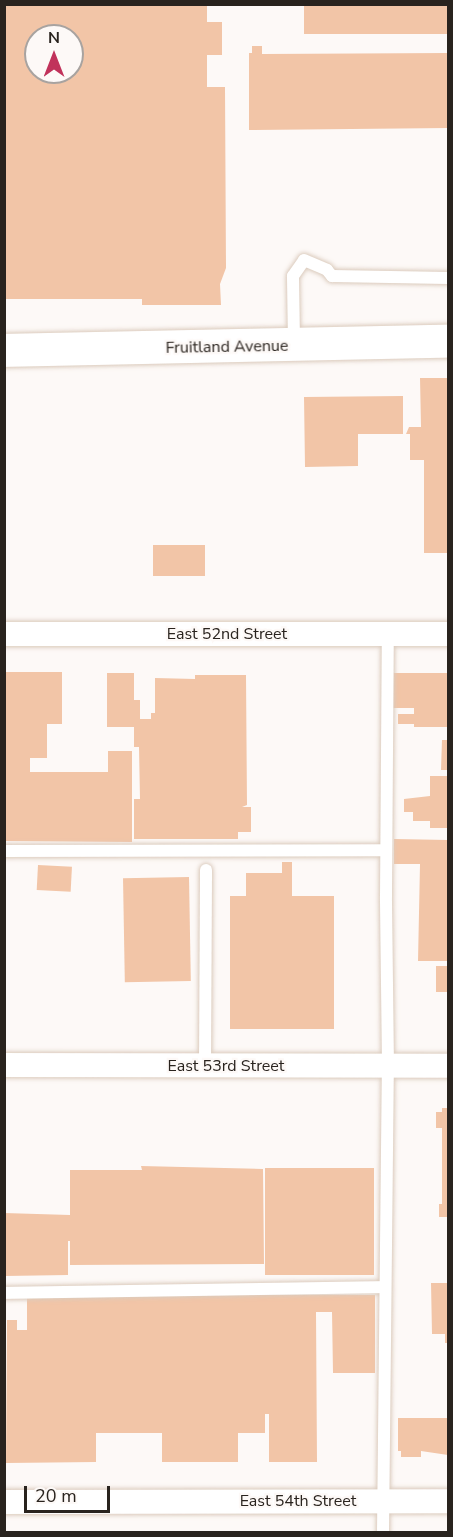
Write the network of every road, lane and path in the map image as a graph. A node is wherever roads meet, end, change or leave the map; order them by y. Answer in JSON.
{"nodes":[{"id":1,"x":448,"y":278,"type":"edge"},
{"id":2,"x":448,"y":341,"type":"edge"},
{"id":3,"x":294,"y":346,"type":"junction"},
{"id":4,"x":4,"y":350,"type":"edge"},
{"id":5,"x":4,"y":634,"type":"edge"},
{"id":6,"x":388,"y":634,"type":"junction"},
{"id":7,"x":448,"y":634,"type":"edge"},
{"id":8,"x":386,"y":850,"type":"junction"},
{"id":9,"x":4,"y":851,"type":"edge"},
{"id":10,"x":206,"y":870,"type":"dead end"},
{"id":11,"x":4,"y":1065,"type":"edge"},
{"id":12,"x":205,"y":1066,"type":"junction"},
{"id":13,"x":388,"y":1066,"type":"junction"},
{"id":14,"x":448,"y":1066,"type":"edge"},
{"id":15,"x":384,"y":1287,"type":"junction"},
{"id":16,"x":4,"y":1293,"type":"edge"},
{"id":17,"x":382,"y":1501,"type":"junction"},
{"id":18,"x":448,"y":1501,"type":"edge"},
{"id":19,"x":4,"y":1502,"type":"edge"},
{"id":20,"x":383,"y":1533,"type":"edge"}],
"edges":[{"from":1,"to":3,"type":"lane"},
{"from":2,"to":3,"type":"street","name":"Fruitland Avenue"},
{"from":3,"to":4,"type":"street","name":"Fruitland Avenue"},
{"from":5,"to":6,"type":"street","name":"East 52nd Street"},
{"from":6,"to":7,"type":"street","name":"East 52nd Street"},
{"from":6,"to":8,"type":"lane"},
{"from":8,"to":9,"type":"lane"},
{"from":8,"to":13,"type":"lane"},
{"from":10,"to":12,"type":"lane"},
{"from":11,"to":12,"type":"street","name":"East 53rd Street"},
{"from":12,"to":13,"type":"street","name":"East 53rd Street"},
{"from":13,"to":14,"type":"street","name":"East 53rd Street"},
{"from":13,"to":15,"type":"lane"},
{"from":15,"to":16,"type":"lane"},
{"from":15,"to":17,"type":"lane"},
{"from":17,"to":18,"type":"street","name":"East 54th Street"},
{"from":17,"to":19,"type":"street","name":"East 54th Street"},
{"from":17,"to":20,"type":"lane"}]}
